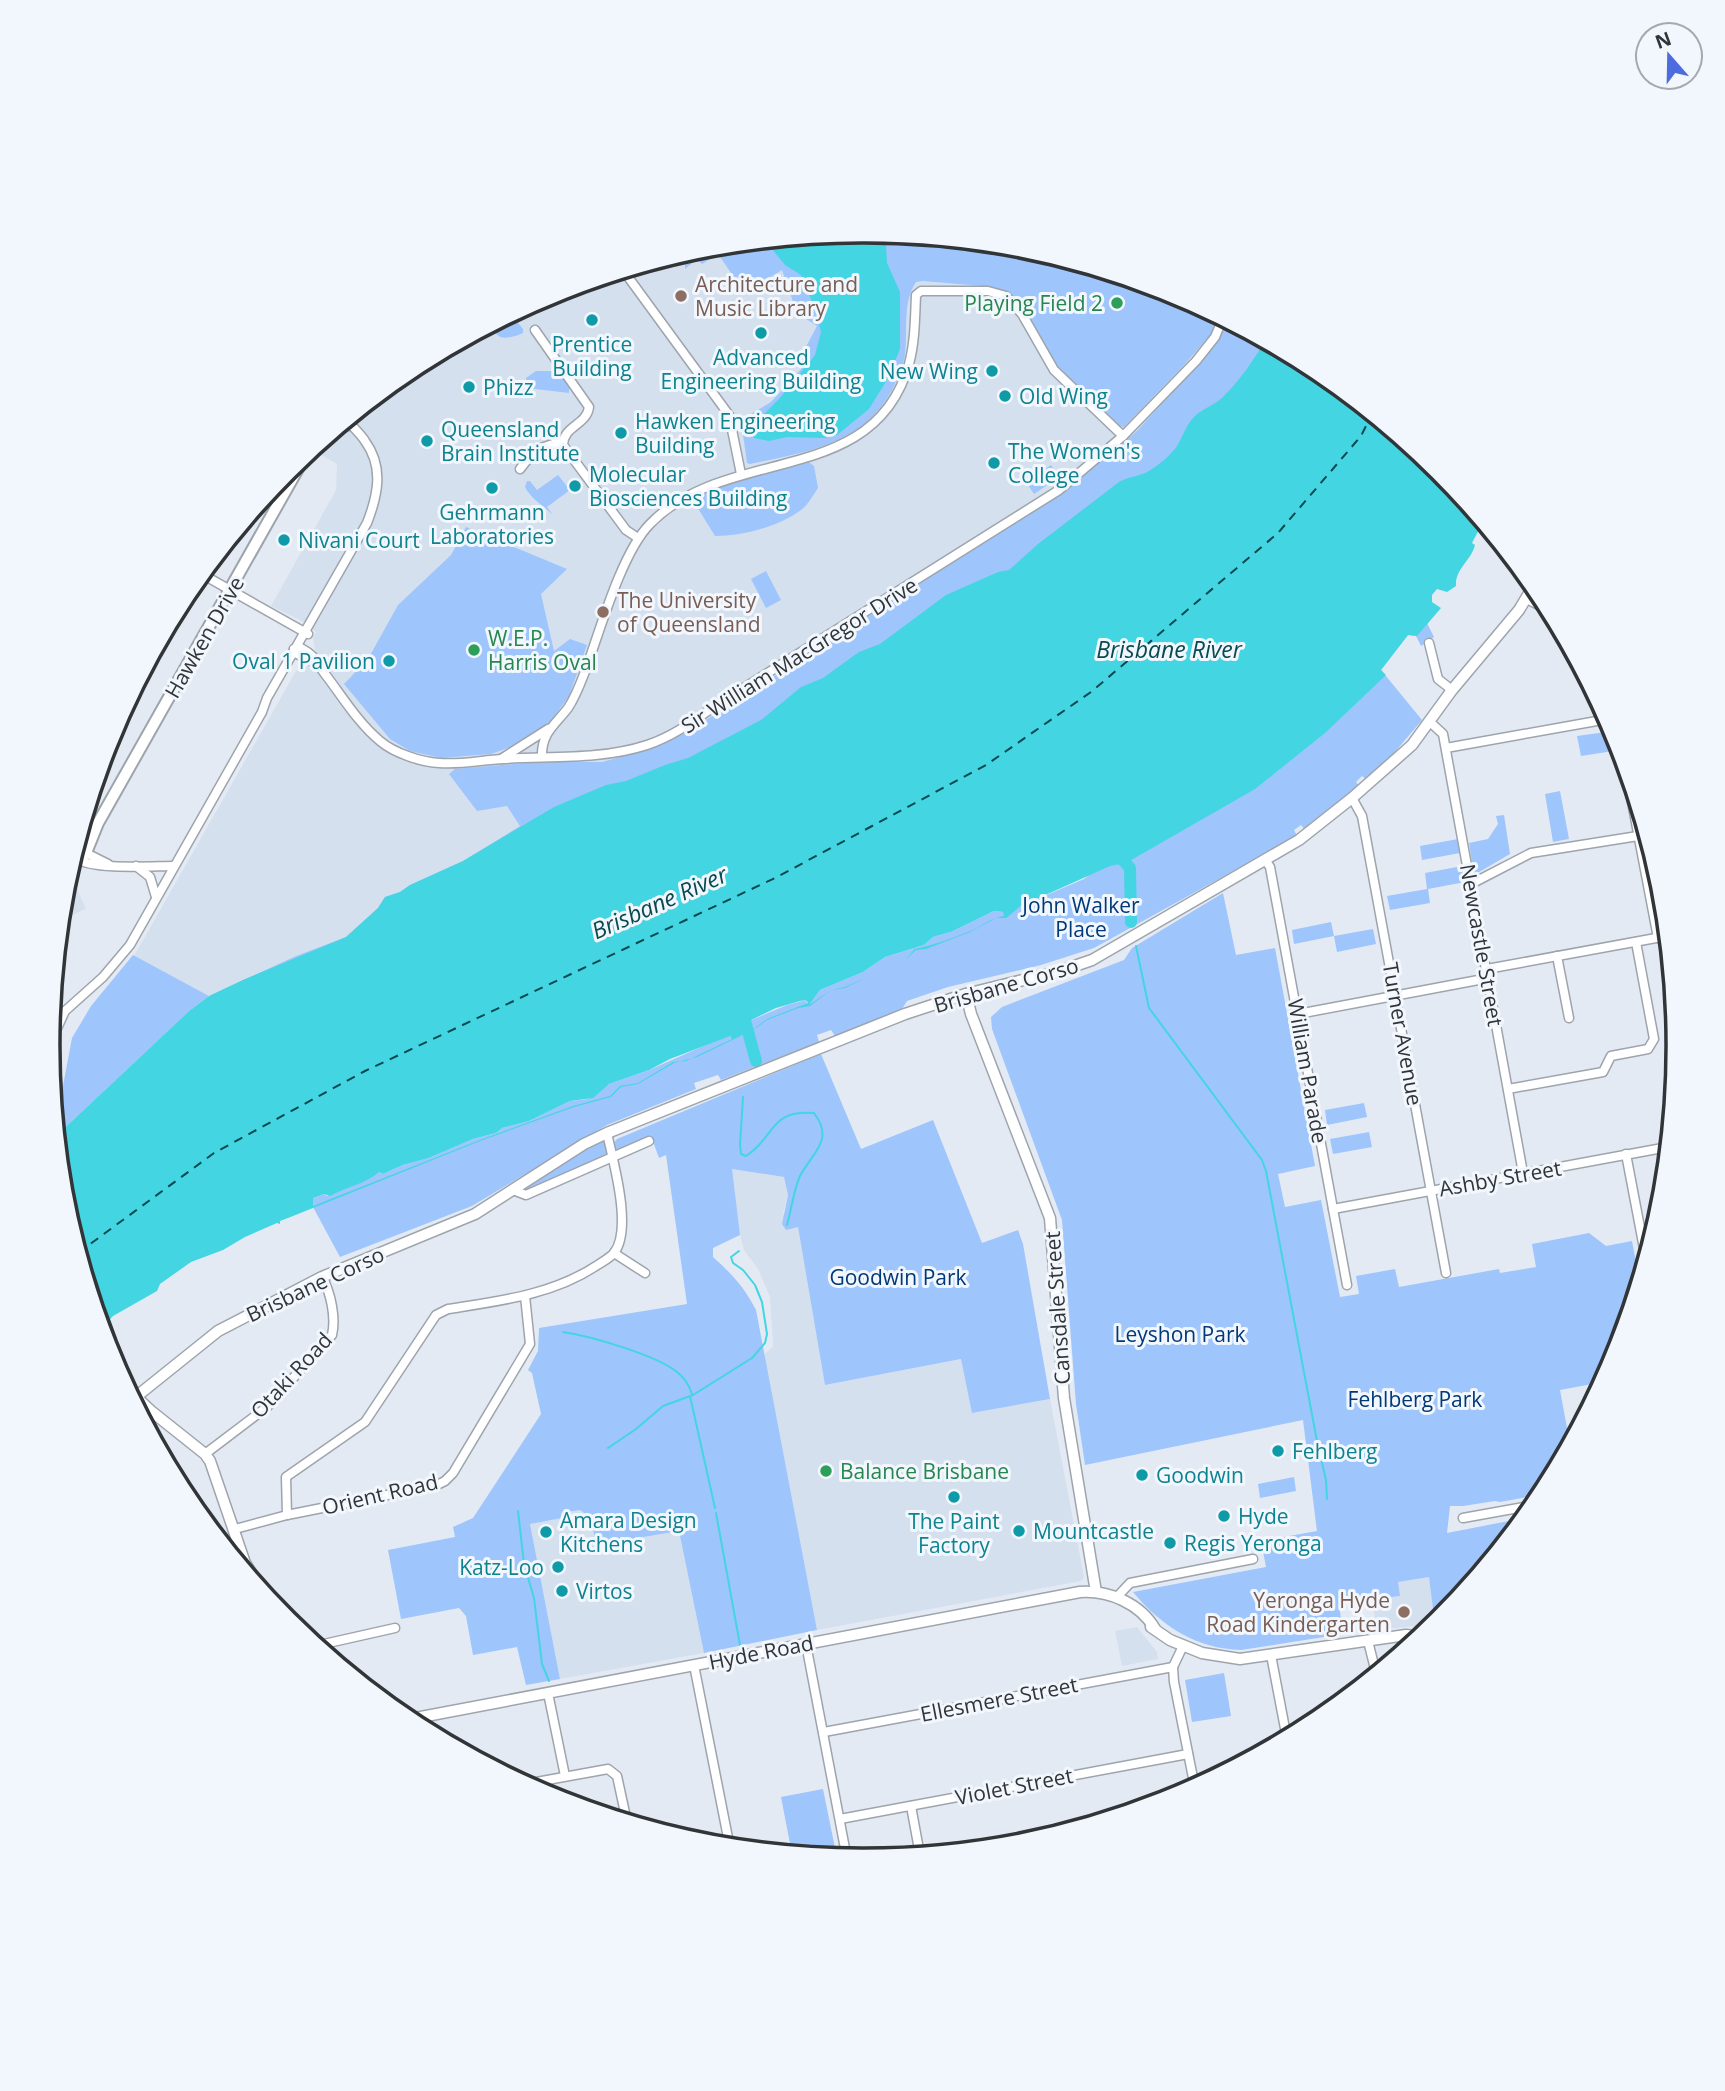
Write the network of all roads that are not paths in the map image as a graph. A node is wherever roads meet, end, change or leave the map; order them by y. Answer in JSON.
{"nodes":[{"id":1,"x":629,"y":278,"type":"edge"},
{"id":2,"x":1220,"y":326,"type":"edge"},
{"id":3,"x":535,"y":330,"type":"dead end"},
{"id":4,"x":352,"y":426,"type":"edge"},
{"id":5,"x":1123,"y":436,"type":"junction"},
{"id":6,"x":562,"y":441,"type":"junction"},
{"id":7,"x":520,"y":469,"type":"dead end"},
{"id":8,"x":741,"y":474,"type":"junction"},
{"id":9,"x":290,"y":484,"type":"edge"},
{"id":10,"x":638,"y":538,"type":"junction"},
{"id":11,"x":210,"y":578,"type":"edge"},
{"id":12,"x":230,"y":590,"type":"junction"},
{"id":13,"x":1527,"y":599,"type":"joint"},
{"id":14,"x":1532,"y":601,"type":"edge"},
{"id":15,"x":306,"y":633,"type":"junction"},
{"id":16,"x":1429,"y":643,"type":"dead end"},
{"id":17,"x":297,"y":650,"type":"junction"},
{"id":18,"x":1452,"y":690,"type":"junction"},
{"id":19,"x":1597,"y":721,"type":"edge"},
{"id":20,"x":1430,"y":722,"type":"junction"},
{"id":21,"x":548,"y":729,"type":"junction"},
{"id":22,"x":1446,"y":748,"type":"junction"},
{"id":23,"x":542,"y":757,"type":"junction"},
{"id":24,"x":501,"y":759,"type":"junction"},
{"id":25,"x":1352,"y":798,"type":"junction"},
{"id":26,"x":99,"y":823,"type":"junction"},
{"id":27,"x":89,"y":830,"type":"edge"},
{"id":28,"x":1638,"y":835,"type":"edge"},
{"id":29,"x":85,"y":845,"type":"edge"},
{"id":30,"x":82,"y":858,"type":"edge"},
{"id":31,"x":1265,"y":860,"type":"junction"},
{"id":32,"x":134,"y":865,"type":"junction"},
{"id":33,"x":174,"y":866,"type":"junction"},
{"id":34,"x":1471,"y":884,"type":"junction"},
{"id":35,"x":156,"y":897,"type":"junction"},
{"id":36,"x":1658,"y":938,"type":"edge"},
{"id":37,"x":1636,"y":942,"type":"junction"},
{"id":38,"x":1558,"y":956,"type":"junction"},
{"id":39,"x":1488,"y":974,"type":"junction"},
{"id":40,"x":966,"y":994,"type":"junction"},
{"id":41,"x":1396,"y":996,"type":"junction"},
{"id":42,"x":1298,"y":1014,"type":"junction"},
{"id":43,"x":1569,"y":1018,"type":"dead end"},
{"id":44,"x":60,"y":1022,"type":"edge"},
{"id":45,"x":1508,"y":1089,"type":"junction"},
{"id":46,"x":607,"y":1133,"type":"junction"},
{"id":47,"x":649,"y":1141,"type":"dead end"},
{"id":48,"x":1659,"y":1148,"type":"edge"},
{"id":49,"x":1626,"y":1154,"type":"junction"},
{"id":50,"x":613,"y":1157,"type":"junction"},
{"id":51,"x":1523,"y":1173,"type":"junction"},
{"id":52,"x":513,"y":1190,"type":"junction"},
{"id":53,"x":1431,"y":1190,"type":"junction"},
{"id":54,"x":1333,"y":1209,"type":"junction"},
{"id":55,"x":1642,"y":1237,"type":"edge"},
{"id":56,"x":614,"y":1253,"type":"junction"},
{"id":57,"x":645,"y":1273,"type":"dead end"},
{"id":58,"x":1446,"y":1273,"type":"dead end"},
{"id":59,"x":323,"y":1277,"type":"junction"},
{"id":60,"x":1347,"y":1285,"type":"dead end"},
{"id":61,"x":525,"y":1296,"type":"junction"},
{"id":62,"x":139,"y":1393,"type":"edge"},
{"id":63,"x":146,"y":1408,"type":"edge"},
{"id":64,"x":205,"y":1454,"type":"junction"},
{"id":65,"x":1519,"y":1508,"type":"edge"},
{"id":66,"x":288,"y":1515,"type":"junction"},
{"id":67,"x":1463,"y":1518,"type":"dead end"},
{"id":68,"x":235,"y":1529,"type":"junction"},
{"id":69,"x":243,"y":1555,"type":"edge"},
{"id":70,"x":1253,"y":1559,"type":"dead end"},
{"id":71,"x":1096,"y":1592,"type":"junction"},
{"id":72,"x":1116,"y":1598,"type":"junction"},
{"id":73,"x":395,"y":1628,"type":"dead end"},
{"id":74,"x":1407,"y":1635,"type":"edge"},
{"id":75,"x":1368,"y":1641,"type":"junction"},
{"id":76,"x":327,"y":1643,"type":"edge"},
{"id":77,"x":806,"y":1644,"type":"junction"},
{"id":78,"x":1183,"y":1646,"type":"junction"},
{"id":79,"x":1271,"y":1655,"type":"junction"},
{"id":80,"x":1374,"y":1664,"type":"edge"},
{"id":81,"x":694,"y":1665,"type":"junction"},
{"id":82,"x":1173,"y":1667,"type":"junction"},
{"id":83,"x":548,"y":1693,"type":"junction"},
{"id":84,"x":424,"y":1718,"type":"edge"},
{"id":85,"x":1285,"y":1728,"type":"edge"},
{"id":86,"x":824,"y":1732,"type":"junction"},
{"id":87,"x":1188,"y":1754,"type":"junction"},
{"id":88,"x":565,"y":1776,"type":"junction"},
{"id":89,"x":1193,"y":1777,"type":"edge"},
{"id":90,"x":543,"y":1782,"type":"edge"},
{"id":91,"x":911,"y":1806,"type":"junction"},
{"id":92,"x":625,"y":1812,"type":"edge"},
{"id":93,"x":840,"y":1819,"type":"junction"},
{"id":94,"x":728,"y":1837,"type":"edge"},
{"id":95,"x":918,"y":1847,"type":"edge"},
{"id":96,"x":845,"y":1848,"type":"edge"}],
"edges":[{"from":1,"to":8,"type":"street"},
{"from":2,"to":5,"type":"street","name":"Sir William MacGregor Drive"},
{"from":3,"to":6,"type":"street"},
{"from":4,"to":15,"type":"street"},
{"from":5,"to":8,"type":"street"},
{"from":5,"to":23,"type":"street","name":"Sir William MacGregor Drive"},
{"from":6,"to":7,"type":"street"},
{"from":6,"to":10,"type":"street"},
{"from":8,"to":10,"type":"street"},
{"from":9,"to":12,"type":"main road","name":"Hawken Drive"},
{"from":10,"to":21,"type":"street"},
{"from":11,"to":12,"type":"street"},
{"from":12,"to":15,"type":"street"},
{"from":12,"to":26,"type":"main road","name":"Hawken Drive"},
{"from":13,"to":14,"type":"street"},
{"from":13,"to":18,"type":"street","name":"Brisbane Corso"},
{"from":15,"to":17,"type":"street"},
{"from":16,"to":18,"type":"street"},
{"from":17,"to":24,"type":"street","name":"Sir William MacGregor Drive"},
{"from":17,"to":33,"type":"street"},
{"from":18,"to":20,"type":"street","name":"Brisbane Corso"},
{"from":19,"to":22,"type":"street"},
{"from":20,"to":22,"type":"street","name":"Newcastle Street"},
{"from":20,"to":25,"type":"street","name":"Brisbane Corso"},
{"from":21,"to":23,"type":"street"},
{"from":21,"to":24,"type":"street"},
{"from":22,"to":34,"type":"street","name":"Newcastle Street"},
{"from":23,"to":24,"type":"street","name":"Sir William MacGregor Drive"},
{"from":25,"to":31,"type":"street","name":"Brisbane Corso"},
{"from":25,"to":41,"type":"street","name":"Turner Avenue"},
{"from":26,"to":27,"type":"main road","name":"Hawken Drive"},
{"from":26,"to":29,"type":"main road","name":"Hawken Drive"},
{"from":28,"to":34,"type":"street"},
{"from":30,"to":32,"type":"street"},
{"from":31,"to":40,"type":"street","name":"Brisbane Corso"},
{"from":31,"to":42,"type":"street","name":"William Parade"},
{"from":32,"to":33,"type":"street"},
{"from":32,"to":35,"type":"street"},
{"from":33,"to":35,"type":"street"},
{"from":34,"to":39,"type":"street","name":"Newcastle Street"},
{"from":35,"to":44,"type":"street"},
{"from":36,"to":37,"type":"street"},
{"from":37,"to":38,"type":"street"},
{"from":37,"to":45,"type":"street"},
{"from":38,"to":39,"type":"street"},
{"from":38,"to":43,"type":"street"},
{"from":39,"to":41,"type":"street"},
{"from":39,"to":45,"type":"street","name":"Newcastle Street"},
{"from":40,"to":46,"type":"street","name":"Brisbane Corso"},
{"from":40,"to":71,"type":"street","name":"Cansdale Street"},
{"from":41,"to":42,"type":"street"},
{"from":41,"to":53,"type":"street","name":"Turner Avenue"},
{"from":42,"to":54,"type":"street","name":"William Parade"},
{"from":45,"to":51,"type":"street","name":"Newcastle Street"},
{"from":46,"to":50,"type":"street"},
{"from":46,"to":52,"type":"street","name":"Brisbane Corso"},
{"from":47,"to":50,"type":"street","name":"Brisbane Corso"},
{"from":48,"to":49,"type":"street","name":"Ashby Street"},
{"from":49,"to":51,"type":"street","name":"Ashby Street"},
{"from":49,"to":55,"type":"street"},
{"from":50,"to":52,"type":"street","name":"Brisbane Corso"},
{"from":50,"to":56,"type":"street"},
{"from":51,"to":53,"type":"street","name":"Ashby Street"},
{"from":52,"to":59,"type":"street","name":"Brisbane Corso"},
{"from":53,"to":54,"type":"street","name":"Ashby Street"},
{"from":53,"to":58,"type":"street","name":"Turner Avenue"},
{"from":54,"to":60,"type":"street","name":"William Parade"},
{"from":56,"to":57,"type":"street"},
{"from":56,"to":61,"type":"street"},
{"from":59,"to":62,"type":"street","name":"Brisbane Corso"},
{"from":59,"to":64,"type":"street","name":"Otaki Road"},
{"from":61,"to":66,"type":"street"},
{"from":61,"to":66,"type":"street","name":"Orient Road"},
{"from":63,"to":64,"type":"street"},
{"from":64,"to":68,"type":"street"},
{"from":65,"to":67,"type":"street"},
{"from":66,"to":68,"type":"street","name":"Orient Road"},
{"from":68,"to":69,"type":"street"},
{"from":70,"to":72,"type":"street"},
{"from":71,"to":72,"type":"street","name":"Hyde Road"},
{"from":71,"to":77,"type":"street","name":"Hyde Road"},
{"from":72,"to":78,"type":"street","name":"Hyde Road"},
{"from":73,"to":76,"type":"street"},
{"from":74,"to":75,"type":"street","name":"Hyde Road"},
{"from":75,"to":79,"type":"street","name":"Hyde Road"},
{"from":75,"to":80,"type":"street"},
{"from":77,"to":81,"type":"street","name":"Hyde Road"},
{"from":77,"to":86,"type":"street"},
{"from":78,"to":79,"type":"street","name":"Hyde Road"},
{"from":78,"to":82,"type":"street"},
{"from":79,"to":85,"type":"street"},
{"from":81,"to":83,"type":"street","name":"Hyde Road"},
{"from":81,"to":94,"type":"street"},
{"from":82,"to":86,"type":"street","name":"Ellesmere Street"},
{"from":82,"to":87,"type":"street"},
{"from":83,"to":84,"type":"street","name":"Hyde Road"},
{"from":83,"to":88,"type":"street"},
{"from":86,"to":93,"type":"street"},
{"from":87,"to":89,"type":"street"},
{"from":87,"to":91,"type":"street","name":"Violet Street"},
{"from":88,"to":90,"type":"street"},
{"from":88,"to":92,"type":"street"},
{"from":91,"to":93,"type":"street","name":"Violet Street"},
{"from":91,"to":95,"type":"street"},
{"from":93,"to":96,"type":"street"}]}
